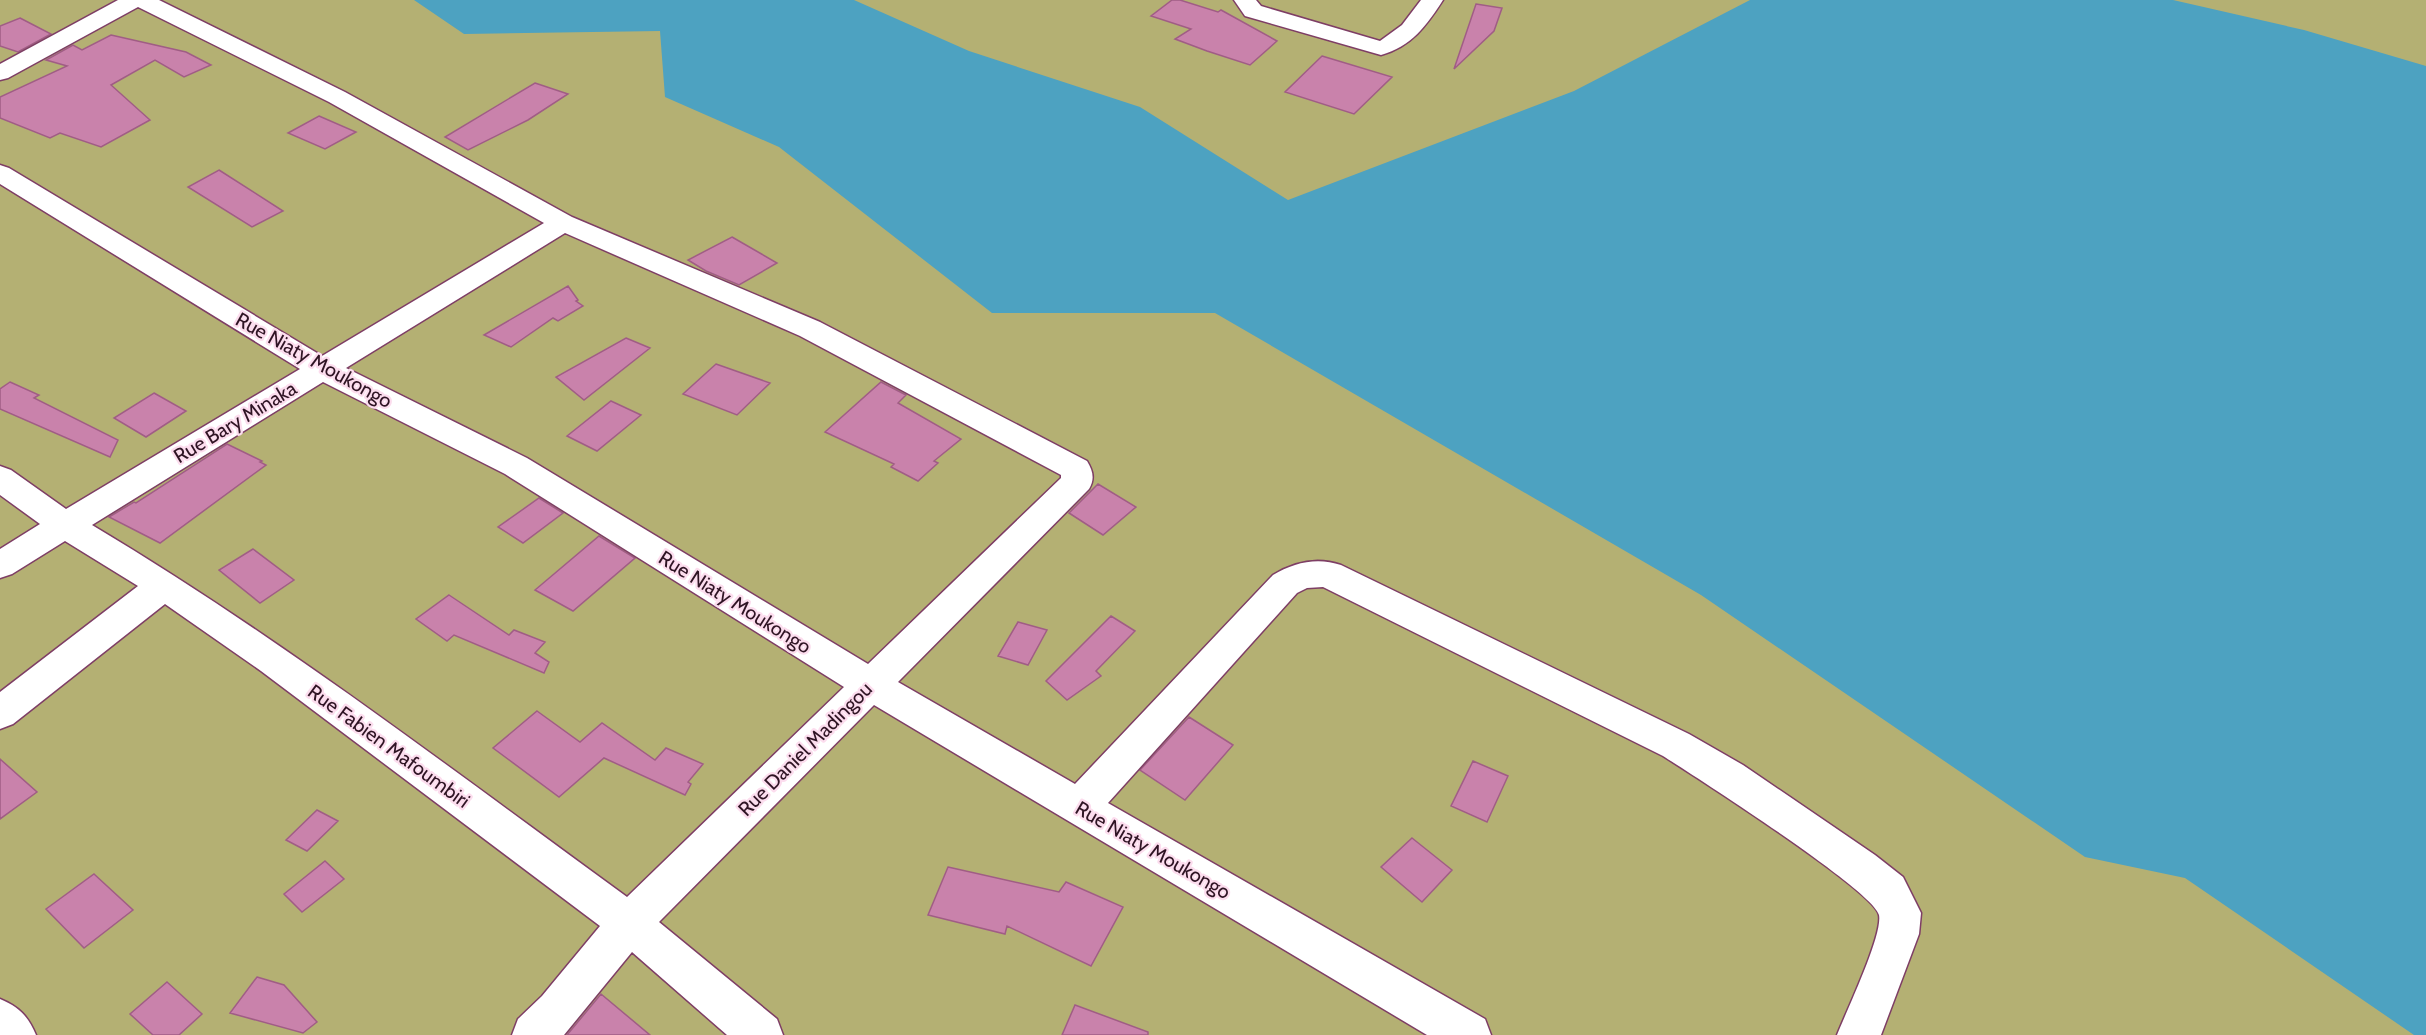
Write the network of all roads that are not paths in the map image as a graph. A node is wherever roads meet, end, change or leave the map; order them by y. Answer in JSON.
{"nodes":[{"id":1,"x":134,"y":0,"type":"edge"},
{"id":2,"x":142,"y":0,"type":"edge"},
{"id":3,"x":1245,"y":0,"type":"edge"},
{"id":4,"x":1432,"y":0,"type":"edge"},
{"id":5,"x":0,"y":73,"type":"edge"},
{"id":6,"x":0,"y":173,"type":"edge"},
{"id":7,"x":562,"y":222,"type":"junction"},
{"id":8,"x":322,"y":369,"type":"junction"},
{"id":9,"x":0,"y":478,"type":"edge"},
{"id":10,"x":65,"y":525,"type":"junction"},
{"id":11,"x":0,"y":565,"type":"edge"},
{"id":12,"x":164,"y":585,"type":"junction"},
{"id":13,"x":871,"y":685,"type":"junction"},
{"id":14,"x":0,"y":713,"type":"edge"},
{"id":15,"x":1079,"y":807,"type":"junction"},
{"id":16,"x":629,"y":923,"type":"junction"},
{"id":17,"x":0,"y":1022,"type":"edge"},
{"id":18,"x":14,"y":1035,"type":"edge"},
{"id":19,"x":534,"y":1035,"type":"edge"},
{"id":20,"x":761,"y":1035,"type":"edge"},
{"id":21,"x":1468,"y":1035,"type":"edge"},
{"id":22,"x":1859,"y":1035,"type":"edge"}],
"edges":[{"from":1,"to":5,"type":"street"},
{"from":2,"to":7,"type":"street"},
{"from":3,"to":4,"type":"street"},
{"from":6,"to":8,"type":"street","name":"Rue Niaty Moukongo"},
{"from":7,"to":8,"type":"street","name":"Rue Bary Minaka"},
{"from":7,"to":13,"type":"street","name":"Rue Daniel Madingou"},
{"from":8,"to":10,"type":"street","name":"Rue Bary Minaka"},
{"from":8,"to":13,"type":"street","name":"Rue Niaty Moukongo"},
{"from":9,"to":10,"type":"street","name":"Rue Fabien Mafoumbiri"},
{"from":10,"to":11,"type":"street","name":"Rue Bary Minaka"},
{"from":10,"to":12,"type":"street","name":"Rue Fabien Mafoumbiri"},
{"from":12,"to":14,"type":"street"},
{"from":12,"to":16,"type":"street","name":"Rue Fabien Mafoumbiri"},
{"from":13,"to":15,"type":"street","name":"Rue Niaty Moukongo"},
{"from":13,"to":16,"type":"street","name":"Rue Daniel Madingou"},
{"from":15,"to":21,"type":"street","name":"Rue Niaty Moukongo"},
{"from":15,"to":22,"type":"street"},
{"from":16,"to":19,"type":"street","name":"Rue Daniel Madingou"},
{"from":16,"to":20,"type":"street","name":"Rue Fabien Mafoumbiri"},
{"from":17,"to":18,"type":"street"}]}
